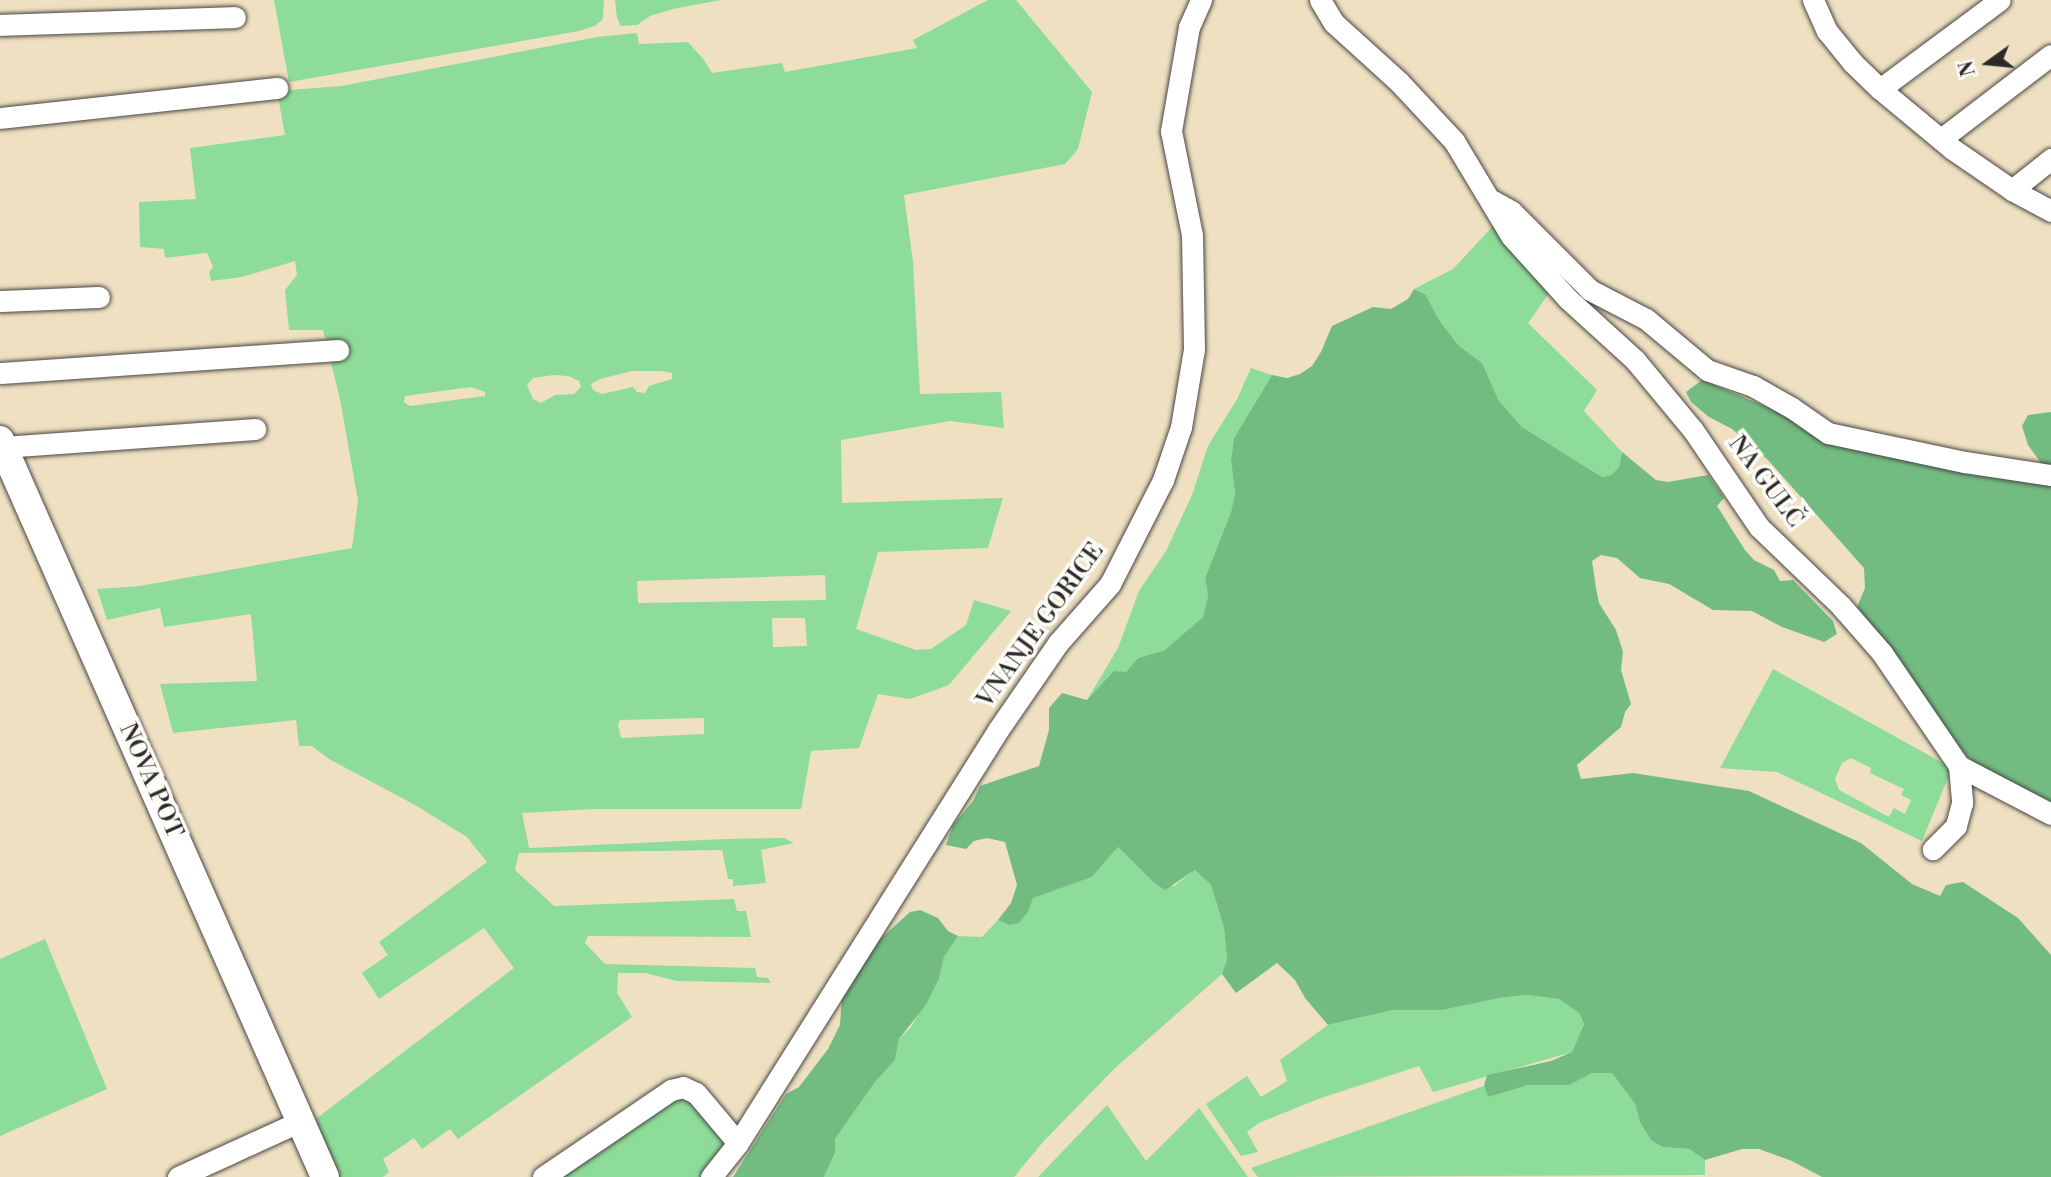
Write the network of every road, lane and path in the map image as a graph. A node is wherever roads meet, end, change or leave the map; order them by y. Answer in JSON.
{"nodes":[{"id":1,"x":1201,"y":0,"type":"edge"},
{"id":2,"x":1320,"y":0,"type":"edge"},
{"id":3,"x":1812,"y":0,"type":"edge"},
{"id":4,"x":2000,"y":0,"type":"edge"},
{"id":5,"x":235,"y":17,"type":"dead end"},
{"id":6,"x":0,"y":25,"type":"edge"},
{"id":7,"x":2051,"y":55,"type":"edge"},
{"id":8,"x":277,"y":88,"type":"dead end"},
{"id":9,"x":1880,"y":89,"type":"junction"},
{"id":10,"x":0,"y":118,"type":"edge"},
{"id":11,"x":1941,"y":139,"type":"junction"},
{"id":12,"x":2051,"y":159,"type":"edge"},
{"id":13,"x":2012,"y":190,"type":"junction"},
{"id":14,"x":1488,"y":198,"type":"junction"},
{"id":15,"x":2051,"y":211,"type":"edge"},
{"id":16,"x":99,"y":297,"type":"dead end"},
{"id":17,"x":0,"y":301,"type":"edge"},
{"id":18,"x":338,"y":349,"type":"dead end"},
{"id":19,"x":0,"y":373,"type":"edge"},
{"id":20,"x":256,"y":429,"type":"dead end"},
{"id":21,"x":2,"y":444,"type":"edge"},
{"id":22,"x":2051,"y":475,"type":"edge"},
{"id":23,"x":1959,"y":766,"type":"junction"},
{"id":24,"x":2051,"y":814,"type":"edge"},
{"id":25,"x":1933,"y":849,"type":"dead end"},
{"id":26,"x":301,"y":1121,"type":"junction"},
{"id":27,"x":738,"y":1143,"type":"junction"},
{"id":28,"x":178,"y":1177,"type":"edge"},
{"id":29,"x":325,"y":1177,"type":"edge"},
{"id":30,"x":543,"y":1177,"type":"edge"},
{"id":31,"x":711,"y":1177,"type":"edge"}],
"edges":[{"from":1,"to":27,"type":"street","name":"VNANJE GORICE"},
{"from":2,"to":14,"type":"street","name":"NA GULČ"},
{"from":3,"to":9,"type":"street"},
{"from":4,"to":9,"type":"street"},
{"from":5,"to":6,"type":"street"},
{"from":7,"to":11,"type":"street"},
{"from":8,"to":10,"type":"street"},
{"from":9,"to":11,"type":"street"},
{"from":11,"to":13,"type":"street"},
{"from":12,"to":13,"type":"street"},
{"from":13,"to":15,"type":"street"},
{"from":14,"to":22,"type":"street","name":"NA GULČ"},
{"from":14,"to":23,"type":"street","name":"NA GULČ"},
{"from":16,"to":17,"type":"street"},
{"from":18,"to":19,"type":"street"},
{"from":20,"to":21,"type":"street"},
{"from":21,"to":26,"type":"street","name":"NOVA POT"},
{"from":23,"to":24,"type":"street"},
{"from":23,"to":25,"type":"street","name":"NA GULČ"},
{"from":26,"to":28,"type":"street"},
{"from":26,"to":29,"type":"street","name":"NOVA POT"},
{"from":27,"to":30,"type":"street"},
{"from":27,"to":31,"type":"street","name":"VNANJE GORICE"}]}
